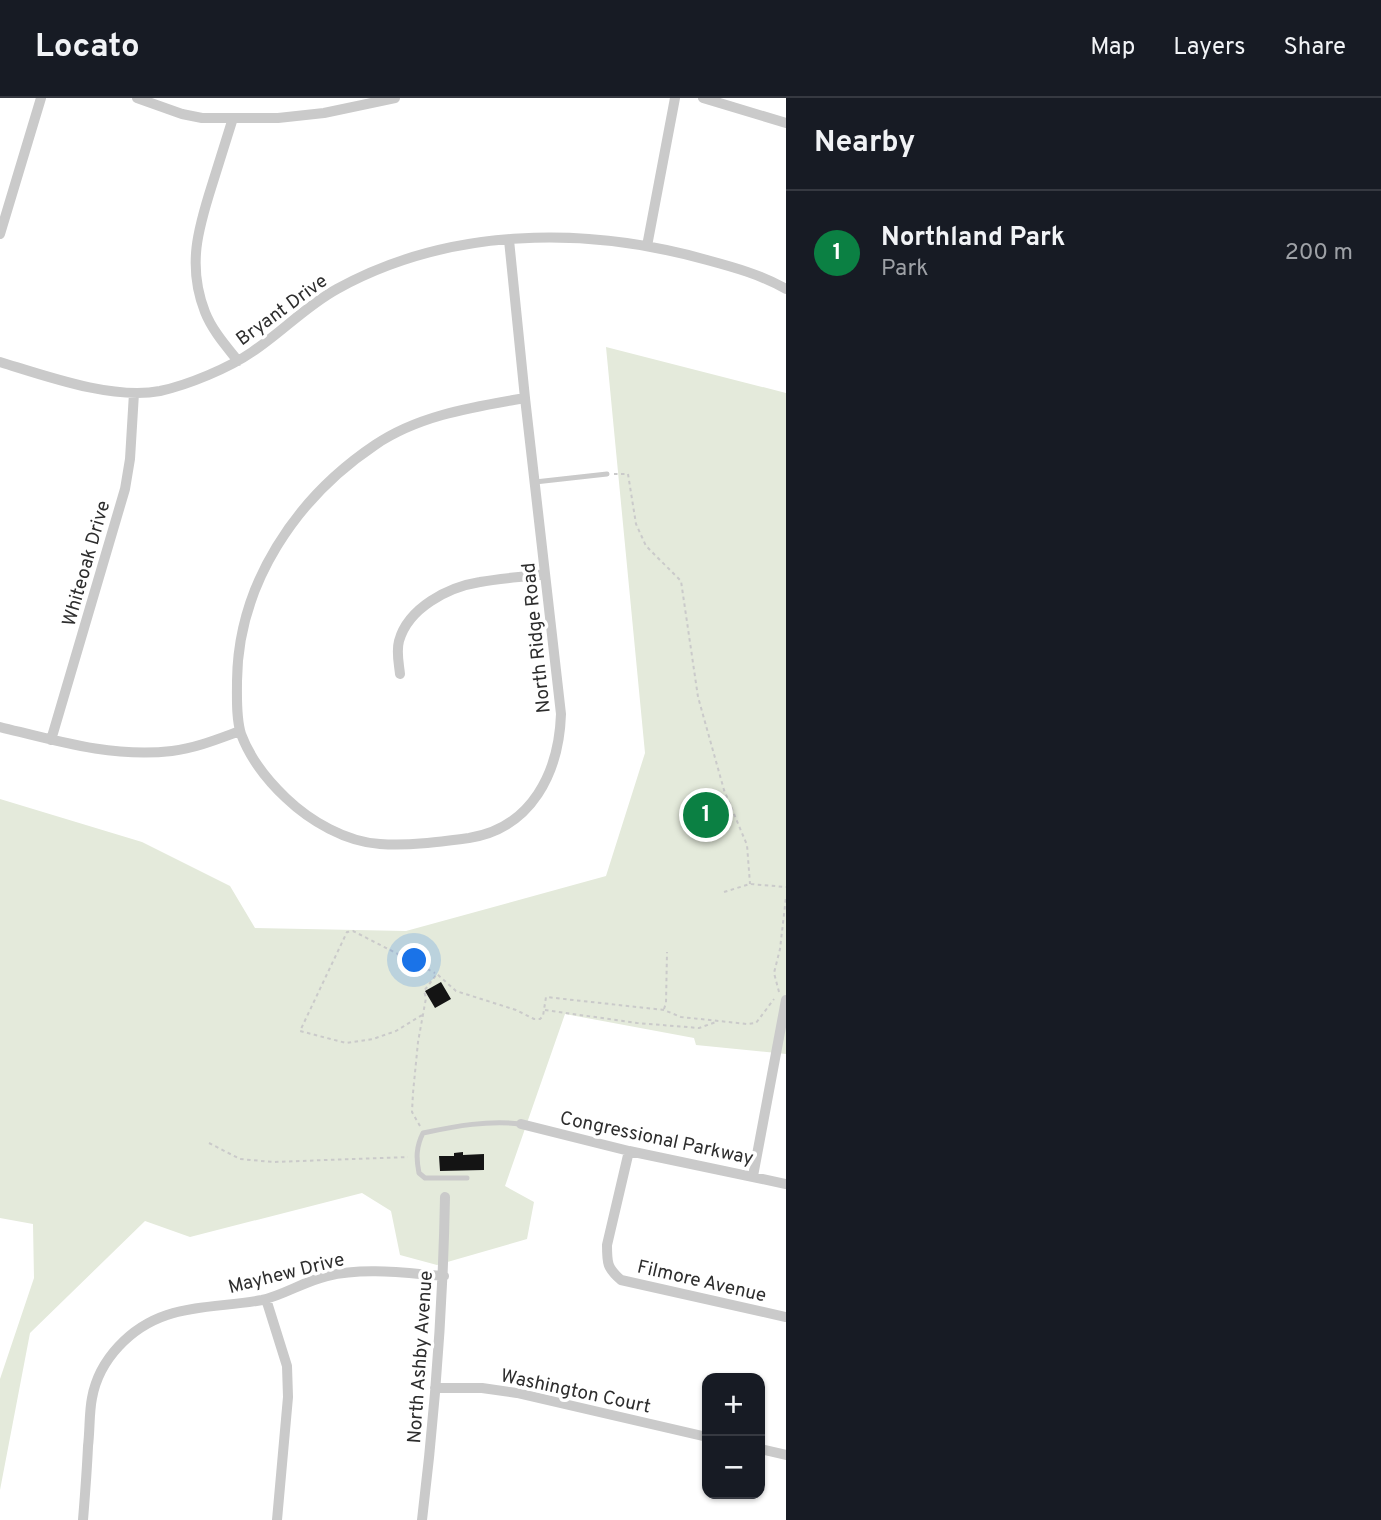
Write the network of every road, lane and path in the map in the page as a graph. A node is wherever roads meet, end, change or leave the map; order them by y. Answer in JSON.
{"nodes":[{"id":1,"x":41,"y":98,"type":"edge"},
{"id":2,"x":136,"y":98,"type":"edge"},
{"id":3,"x":395,"y":98,"type":"edge"},
{"id":4,"x":675,"y":98,"type":"edge"},
{"id":5,"x":704,"y":98,"type":"edge"},
{"id":6,"x":367,"y":101,"type":"edge"},
{"id":7,"x":233,"y":118,"type":"junction"},
{"id":8,"x":786,"y":123,"type":"edge"},
{"id":9,"x":0,"y":234,"type":"edge"},
{"id":10,"x":509,"y":240,"type":"junction"},
{"id":11,"x":647,"y":246,"type":"junction"},
{"id":12,"x":786,"y":289,"type":"edge"},
{"id":13,"x":238,"y":361,"type":"junction"},
{"id":14,"x":0,"y":362,"type":"edge"},
{"id":15,"x":134,"y":393,"type":"junction"},
{"id":16,"x":525,"y":398,"type":"junction"},
{"id":17,"x":607,"y":474,"type":"joint"},
{"id":18,"x":535,"y":482,"type":"junction"},
{"id":19,"x":545,"y":574,"type":"junction"},
{"id":20,"x":400,"y":674,"type":"dead end"},
{"id":21,"x":0,"y":727,"type":"edge"},
{"id":22,"x":240,"y":731,"type":"junction"},
{"id":23,"x":51,"y":740,"type":"junction"},
{"id":24,"x":750,"y":884,"type":"junction"},
{"id":25,"x":786,"y":887,"type":"edge"},
{"id":26,"x":724,"y":891,"type":"dead end"},
{"id":27,"x":786,"y":897,"type":"edge"},
{"id":28,"x":667,"y":951,"type":"dead end"},
{"id":29,"x":437,"y":974,"type":"junction"},
{"id":30,"x":786,"y":1000,"type":"edge"},
{"id":31,"x":544,"y":1010,"type":"junction"},
{"id":32,"x":664,"y":1010,"type":"junction"},
{"id":33,"x":423,"y":1015,"type":"junction"},
{"id":34,"x":717,"y":1021,"type":"junction"},
{"id":35,"x":521,"y":1124,"type":"joint"},
{"id":36,"x":423,"y":1133,"type":"junction"},
{"id":37,"x":209,"y":1143,"type":"dead end"},
{"id":38,"x":629,"y":1151,"type":"junction"},
{"id":39,"x":416,"y":1157,"type":"junction"},
{"id":40,"x":753,"y":1176,"type":"junction"},
{"id":41,"x":467,"y":1178,"type":"dead end"},
{"id":42,"x":786,"y":1184,"type":"edge"},
{"id":43,"x":445,"y":1197,"type":"dead end"},
{"id":44,"x":444,"y":1276,"type":"junction"},
{"id":45,"x":266,"y":1299,"type":"junction"},
{"id":46,"x":786,"y":1317,"type":"edge"},
{"id":47,"x":435,"y":1388,"type":"junction"},
{"id":48,"x":703,"y":1436,"type":"edge"},
{"id":49,"x":765,"y":1450,"type":"edge"},
{"id":50,"x":786,"y":1455,"type":"edge"},
{"id":51,"x":83,"y":1520,"type":"edge"},
{"id":52,"x":277,"y":1520,"type":"edge"},
{"id":53,"x":422,"y":1520,"type":"edge"}],
"edges":[{"from":1,"to":9,"type":"street"},
{"from":2,"to":7,"type":"street"},
{"from":3,"to":6,"type":"street"},
{"from":4,"to":11,"type":"street"},
{"from":5,"to":8,"type":"street"},
{"from":6,"to":7,"type":"street"},
{"from":7,"to":13,"type":"street"},
{"from":10,"to":11,"type":"street","name":"Bryant Drive"},
{"from":10,"to":13,"type":"street","name":"Bryant Drive"},
{"from":10,"to":16,"type":"street","name":"North Ridge Road"},
{"from":11,"to":12,"type":"street","name":"Bryant Drive"},
{"from":13,"to":15,"type":"street","name":"Bryant Drive"},
{"from":14,"to":15,"type":"street","name":"Bryant Drive"},
{"from":15,"to":23,"type":"street","name":"Whiteoak Drive"},
{"from":16,"to":18,"type":"street","name":"North Ridge Road"},
{"from":16,"to":22,"type":"street"},
{"from":17,"to":18,"type":"lane"},
{"from":17,"to":24,"type":"path"},
{"from":18,"to":19,"type":"street","name":"North Ridge Road"},
{"from":19,"to":20,"type":"street"},
{"from":19,"to":22,"type":"street","name":"North Ridge Road"},
{"from":21,"to":23,"type":"street"},
{"from":22,"to":23,"type":"street"},
{"from":24,"to":25,"type":"path"},
{"from":24,"to":26,"type":"path"},
{"from":27,"to":34,"type":"path"},
{"from":28,"to":32,"type":"path"},
{"from":29,"to":31,"type":"path"},
{"from":29,"to":33,"type":"path"},
{"from":29,"to":33,"type":"path"},
{"from":30,"to":40,"type":"street"},
{"from":31,"to":32,"type":"path"},
{"from":31,"to":34,"type":"path"},
{"from":32,"to":34,"type":"path"},
{"from":33,"to":36,"type":"path"},
{"from":35,"to":36,"type":"lane"},
{"from":35,"to":38,"type":"street","name":"Congressional Parkway"},
{"from":36,"to":39,"type":"lane"},
{"from":37,"to":39,"type":"path"},
{"from":38,"to":40,"type":"street","name":"Congressional Parkway"},
{"from":38,"to":46,"type":"street","name":"Filmore Avenue"},
{"from":39,"to":41,"type":"lane"},
{"from":40,"to":42,"type":"street","name":"Congressional Parkway"},
{"from":43,"to":44,"type":"street","name":"North Ashby Avenue"},
{"from":44,"to":45,"type":"street","name":"Mayhew Drive"},
{"from":44,"to":47,"type":"street","name":"North Ashby Avenue"},
{"from":45,"to":51,"type":"street","name":"Mayhew Drive"},
{"from":45,"to":52,"type":"street"},
{"from":47,"to":48,"type":"street","name":"Washington Court"},
{"from":47,"to":53,"type":"street","name":"North Ashby Avenue"},
{"from":49,"to":50,"type":"street"}]}
